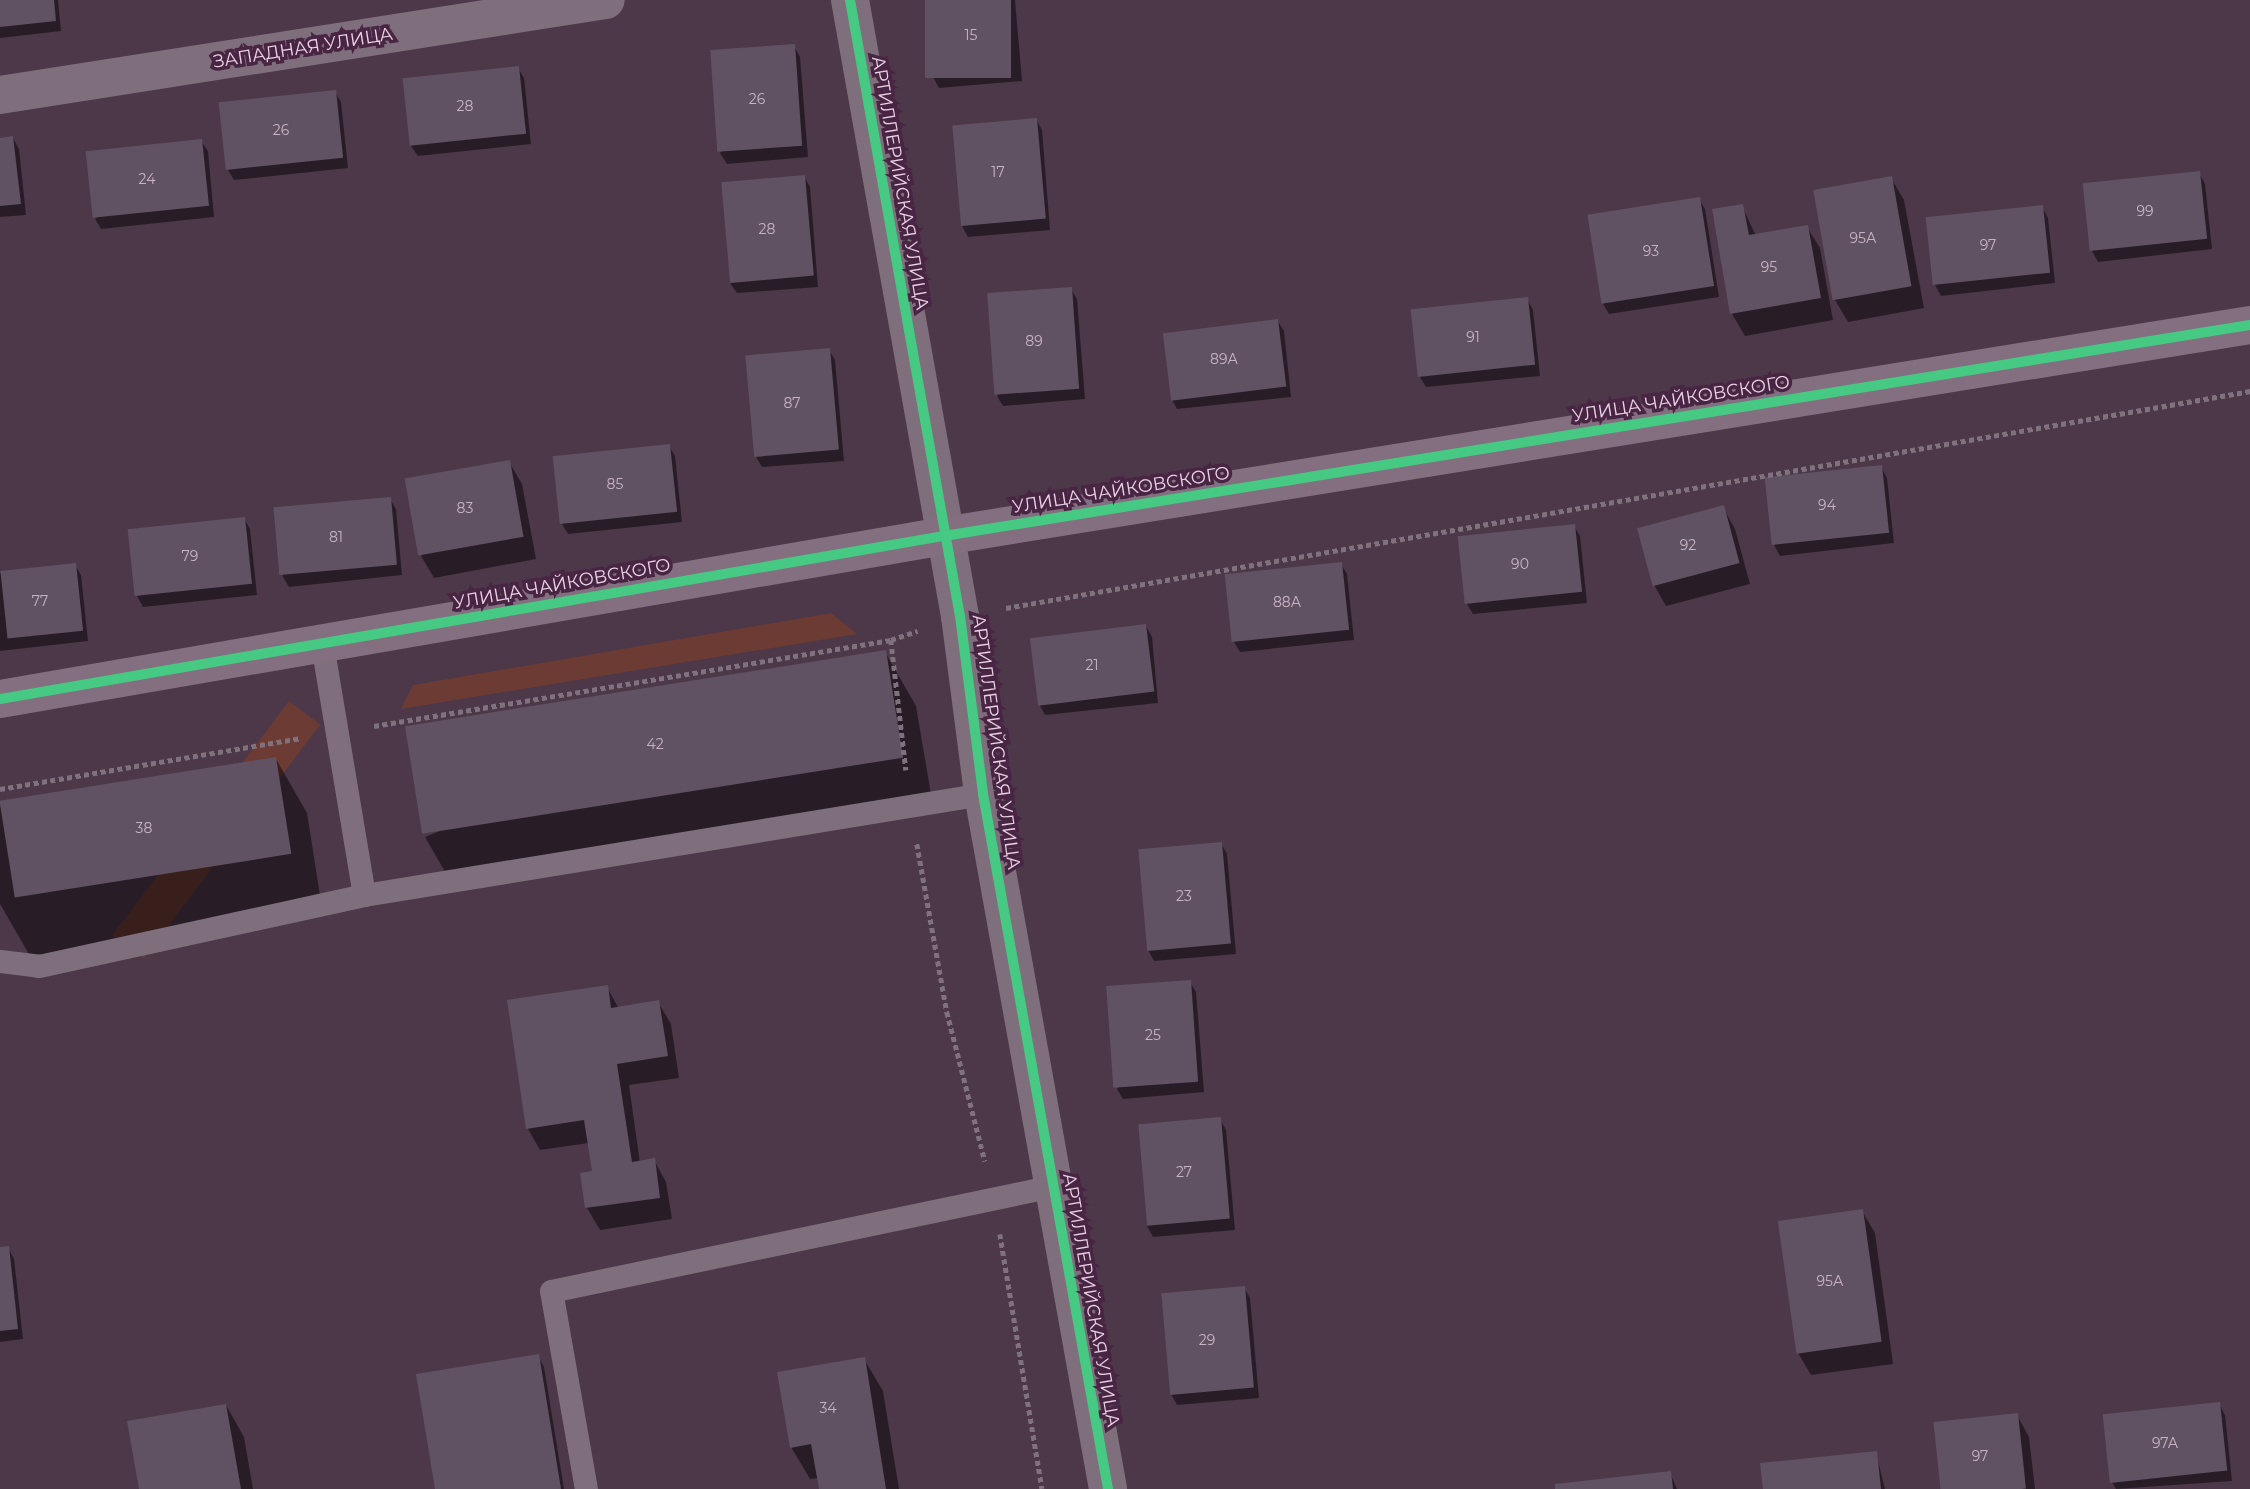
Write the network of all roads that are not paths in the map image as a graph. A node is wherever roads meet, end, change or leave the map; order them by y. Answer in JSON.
{"nodes":[{"id":1,"x":606,"y":0,"type":"edge"},
{"id":2,"x":850,"y":0,"type":"edge"},
{"id":3,"x":0,"y":95,"type":"edge"},
{"id":4,"x":2250,"y":326,"type":"edge"},
{"id":5,"x":944,"y":536,"type":"junction"},
{"id":6,"x":322,"y":643,"type":"junction"},
{"id":7,"x":0,"y":699,"type":"edge"},
{"id":8,"x":983,"y":794,"type":"junction"},
{"id":9,"x":364,"y":895,"type":"junction"},
{"id":10,"x":0,"y":961,"type":"edge"},
{"id":11,"x":1053,"y":1186,"type":"junction"},
{"id":12,"x":586,"y":1489,"type":"edge"},
{"id":13,"x":1108,"y":1489,"type":"edge"}],
"edges":[{"from":1,"to":3,"type":"street","name":"ЗАПАДНАЯ УЛИЦА"},
{"from":2,"to":5,"type":"street","name":"АРТИЛЛЕРИЙСКАЯ УЛИЦА"},
{"from":4,"to":5,"type":"street","name":"УЛИЦА ЧАЙКОВСКОГО"},
{"from":5,"to":6,"type":"street","name":"УЛИЦА ЧАЙКОВСКОГО"},
{"from":5,"to":8,"type":"street","name":"АРТИЛЛЕРИЙСКАЯ УЛИЦА"},
{"from":6,"to":7,"type":"street","name":"УЛИЦА ЧАЙКОВСКОГО"},
{"from":6,"to":9,"type":"lane"},
{"from":8,"to":9,"type":"lane"},
{"from":8,"to":11,"type":"street","name":"АРТИЛЛЕРИЙСКАЯ УЛИЦА"},
{"from":9,"to":10,"type":"lane"},
{"from":11,"to":12,"type":"lane"},
{"from":11,"to":13,"type":"street","name":"АРТИЛЛЕРИЙСКАЯ УЛИЦА"}]}
